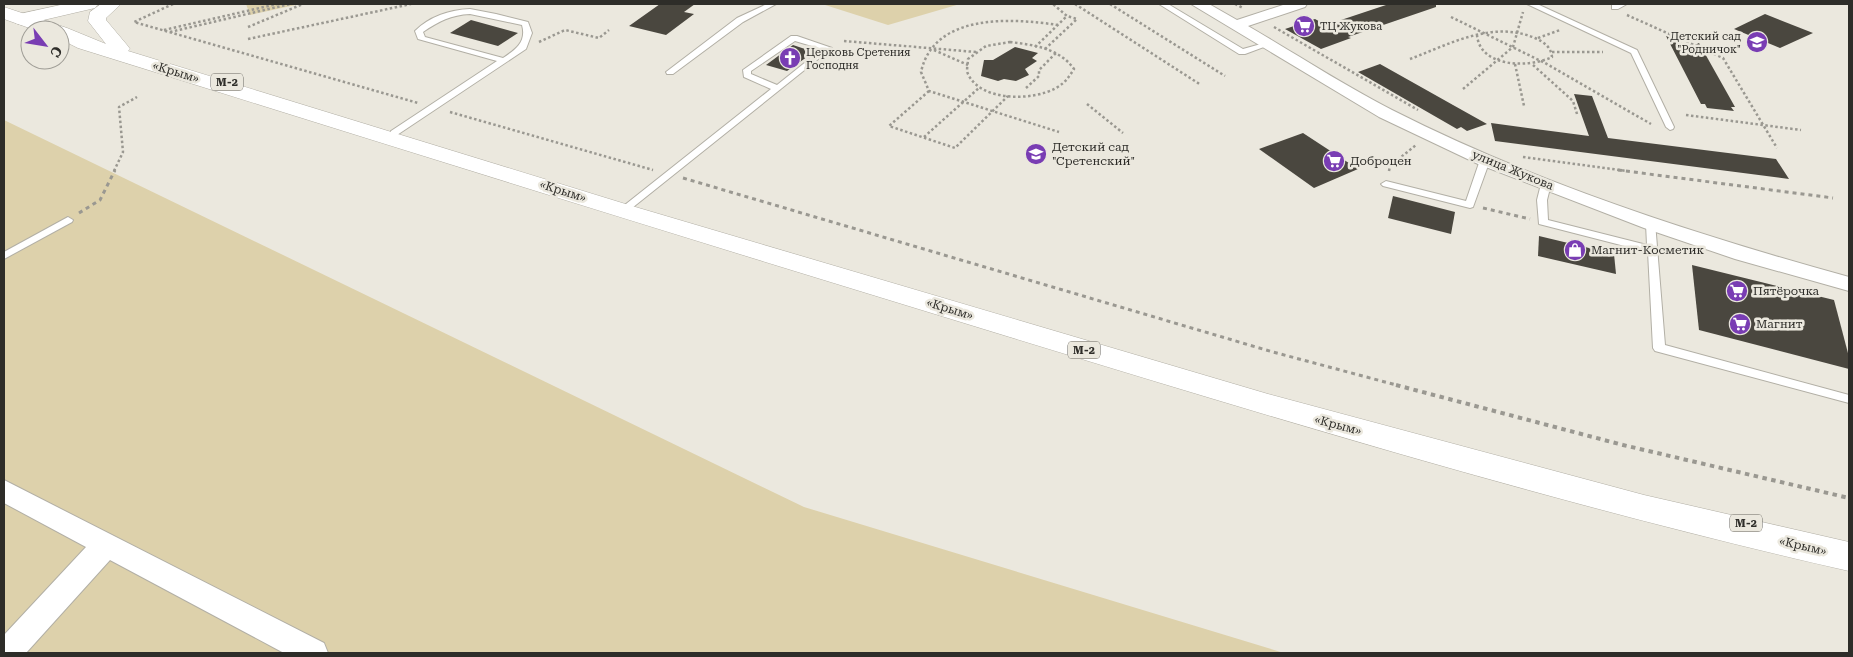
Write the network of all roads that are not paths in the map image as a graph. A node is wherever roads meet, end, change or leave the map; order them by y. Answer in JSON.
{"nodes":[{"id":1,"x":89,"y":4,"type":"edge"},
{"id":2,"x":112,"y":4,"type":"edge"},
{"id":3,"x":772,"y":4,"type":"edge"},
{"id":4,"x":1163,"y":4,"type":"edge"},
{"id":5,"x":1199,"y":4,"type":"edge"},
{"id":6,"x":1300,"y":4,"type":"edge"},
{"id":7,"x":1531,"y":4,"type":"edge"},
{"id":8,"x":1623,"y":4,"type":"edge"},
{"id":9,"x":1617,"y":9,"type":"road end"},
{"id":10,"x":4,"y":13,"type":"edge"},
{"id":11,"x":22,"y":19,"type":"junction"},
{"id":12,"x":25,"y":20,"type":"edge"},
{"id":13,"x":1236,"y":25,"type":"junction"},
{"id":14,"x":70,"y":35,"type":"edge"},
{"id":15,"x":70,"y":37,"type":"edge"},
{"id":16,"x":1268,"y":44,"type":"junction"},
{"id":17,"x":120,"y":49,"type":"junction"},
{"id":18,"x":505,"y":61,"type":"junction"},
{"id":19,"x":670,"y":72,"type":"dead end"},
{"id":20,"x":777,"y":88,"type":"junction"},
{"id":21,"x":1670,"y":127,"type":"dead end"},
{"id":22,"x":394,"y":133,"type":"junction"},
{"id":23,"x":1485,"y":160,"type":"junction"},
{"id":24,"x":1386,"y":184,"type":"road end"},
{"id":25,"x":1546,"y":184,"type":"junction"},
{"id":26,"x":629,"y":206,"type":"junction"},
{"id":27,"x":68,"y":220,"type":"road end"},
{"id":28,"x":1651,"y":224,"type":"junction"},
{"id":29,"x":1653,"y":250,"type":"junction"},
{"id":30,"x":4,"y":256,"type":"edge"},
{"id":31,"x":1849,"y":284,"type":"edge"},
{"id":32,"x":1849,"y":399,"type":"edge"},
{"id":33,"x":4,"y":491,"type":"edge"},
{"id":34,"x":106,"y":545,"type":"junction"},
{"id":35,"x":1849,"y":547,"type":"edge"},
{"id":36,"x":1849,"y":556,"type":"edge"},
{"id":37,"x":7,"y":653,"type":"edge"},
{"id":38,"x":313,"y":653,"type":"edge"}],
"edges":[{"from":1,"to":11,"type":"main road"},
{"from":2,"to":17,"type":"main road"},
{"from":3,"to":19,"type":"lane"},
{"from":4,"to":16,"type":"lane"},
{"from":5,"to":13,"type":"street","name":"улица Жукова"},
{"from":6,"to":13,"type":"street"},
{"from":7,"to":21,"type":"lane"},
{"from":8,"to":9,"type":"lane"},
{"from":10,"to":11,"type":"main road"},
{"from":11,"to":12,"type":"main road"},
{"from":13,"to":16,"type":"street","name":"улица Жукова"},
{"from":14,"to":17,"type":"main road","name":"«Крым»","number":"М-2"},
{"from":15,"to":36,"type":"main road","name":"«Крым»","number":"М-2"},
{"from":16,"to":23,"type":"street","name":"улица Жукова"},
{"from":17,"to":22,"type":"main road","name":"«Крым»","number":"М-2"},
{"from":18,"to":18,"type":"lane"},
{"from":18,"to":22,"type":"lane"},
{"from":20,"to":20,"type":"lane"},
{"from":20,"to":26,"type":"lane"},
{"from":22,"to":26,"type":"main road","name":"«Крым»","number":"М-2"},
{"from":23,"to":24,"type":"lane"},
{"from":23,"to":25,"type":"street","name":"улица Жукова"},
{"from":25,"to":28,"type":"street","name":"улица Жукова"},
{"from":25,"to":29,"type":"lane"},
{"from":26,"to":35,"type":"main road","name":"«Крым»","number":"М-2"},
{"from":27,"to":30,"type":"lane"},
{"from":28,"to":29,"type":"lane"},
{"from":28,"to":31,"type":"street","name":"улица Жукова"},
{"from":29,"to":32,"type":"lane"},
{"from":33,"to":34,"type":"street"},
{"from":34,"to":37,"type":"street"},
{"from":34,"to":38,"type":"street"}]}
